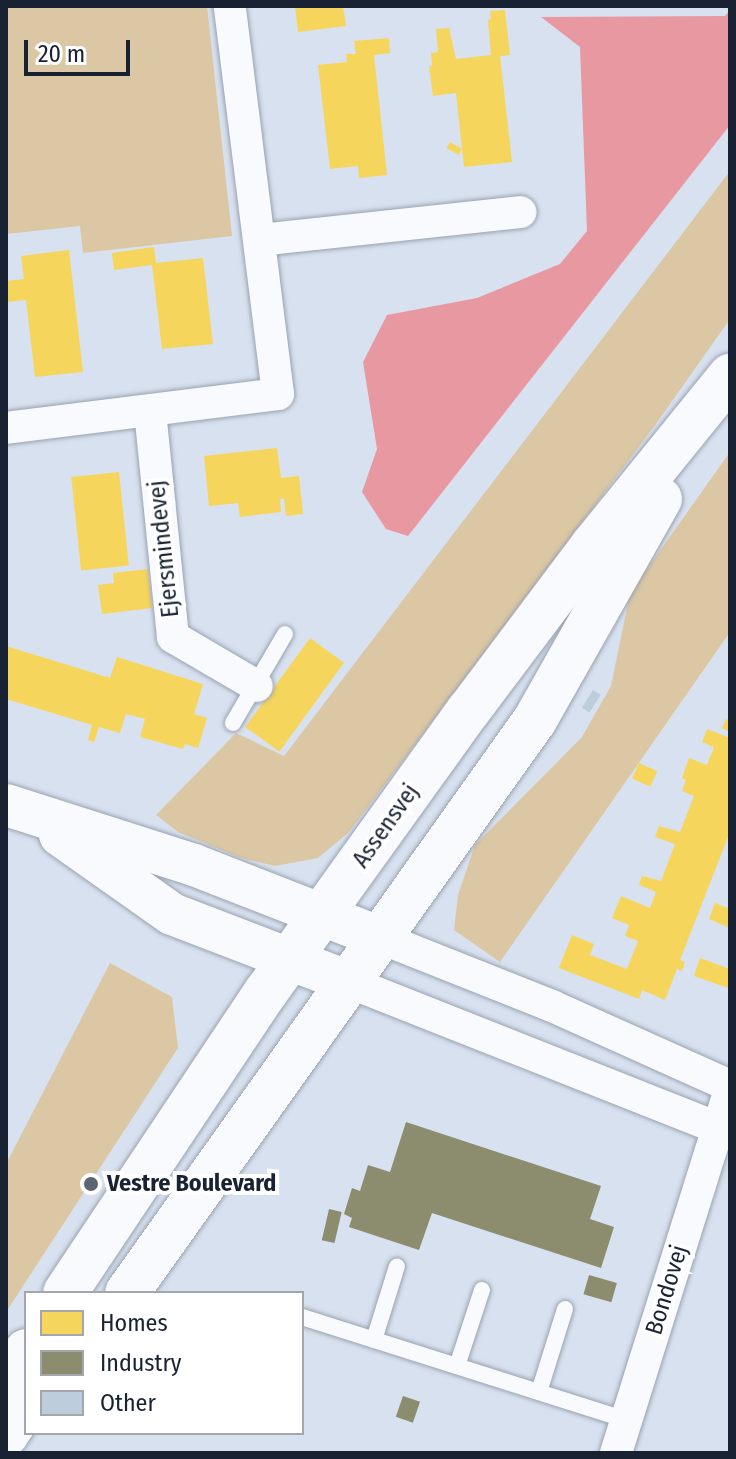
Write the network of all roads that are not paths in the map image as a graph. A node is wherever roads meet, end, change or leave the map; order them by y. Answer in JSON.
{"nodes":[{"id":1,"x":230,"y":6,"type":"edge"},
{"id":2,"x":520,"y":212,"type":"dead end"},
{"id":3,"x":260,"y":240,"type":"junction"},
{"id":4,"x":730,"y":376,"type":"edge"},
{"id":5,"x":730,"y":386,"type":"edge"},
{"id":6,"x":150,"y":411,"type":"junction"},
{"id":7,"x":6,"y":428,"type":"edge"},
{"id":8,"x":285,"y":634,"type":"dead end"},
{"id":9,"x":257,"y":686,"type":"junction"},
{"id":10,"x":233,"y":723,"type":"dead end"},
{"id":11,"x":16,"y":808,"type":"edge"},
{"id":12,"x":353,"y":927,"type":"junction"},
{"id":13,"x":319,"y":971,"type":"junction"},
{"id":14,"x":730,"y":1087,"type":"edge"},
{"id":15,"x":724,"y":1130,"type":"edge"},
{"id":16,"x":397,"y":1266,"type":"dead end"},
{"id":17,"x":482,"y":1290,"type":"dead end"},
{"id":18,"x":67,"y":1291,"type":"edge"},
{"id":19,"x":100,"y":1291,"type":"edge"},
{"id":20,"x":128,"y":1291,"type":"edge"},
{"id":21,"x":565,"y":1309,"type":"dead end"},
{"id":22,"x":304,"y":1318,"type":"edge"},
{"id":23,"x":374,"y":1340,"type":"junction"},
{"id":24,"x":24,"y":1354,"type":"edge"},
{"id":25,"x":457,"y":1366,"type":"junction"},
{"id":26,"x":6,"y":1381,"type":"edge"},
{"id":27,"x":539,"y":1392,"type":"junction"},
{"id":28,"x":24,"y":1407,"type":"edge"},
{"id":29,"x":627,"y":1420,"type":"junction"},
{"id":30,"x":24,"y":1424,"type":"edge"},
{"id":31,"x":6,"y":1435,"type":"edge"},
{"id":32,"x":6,"y":1447,"type":"edge"},
{"id":33,"x":616,"y":1453,"type":"edge"}],
"edges":[{"from":1,"to":3,"type":"street"},
{"from":2,"to":3,"type":"street"},
{"from":3,"to":6,"type":"street"},
{"from":4,"to":12,"type":"main road"},
{"from":5,"to":12,"type":"main road"},
{"from":6,"to":7,"type":"street"},
{"from":6,"to":9,"type":"street","name":"Ejersmindevej"},
{"from":8,"to":9,"type":"lane"},
{"from":9,"to":10,"type":"lane"},
{"from":11,"to":12,"type":"street"},
{"from":11,"to":13,"type":"street"},
{"from":12,"to":13,"type":"main road"},
{"from":12,"to":13,"type":"main road"},
{"from":12,"to":14,"type":"street"},
{"from":13,"to":15,"type":"street"},
{"from":13,"to":18,"type":"main road"},
{"from":13,"to":19,"type":"main road"},
{"from":13,"to":20,"type":"main road"},
{"from":14,"to":15,"type":"street"},
{"from":15,"to":29,"type":"street","name":"Bondovej"},
{"from":16,"to":23,"type":"lane"},
{"from":17,"to":25,"type":"lane"},
{"from":21,"to":27,"type":"lane"},
{"from":22,"to":23,"type":"lane"},
{"from":23,"to":25,"type":"lane"},
{"from":24,"to":26,"type":"main road"},
{"from":25,"to":27,"type":"lane"},
{"from":27,"to":29,"type":"lane"},
{"from":28,"to":31,"type":"main road"},
{"from":29,"to":33,"type":"street","name":"Bondovej"},
{"from":30,"to":32,"type":"main road"}]}
